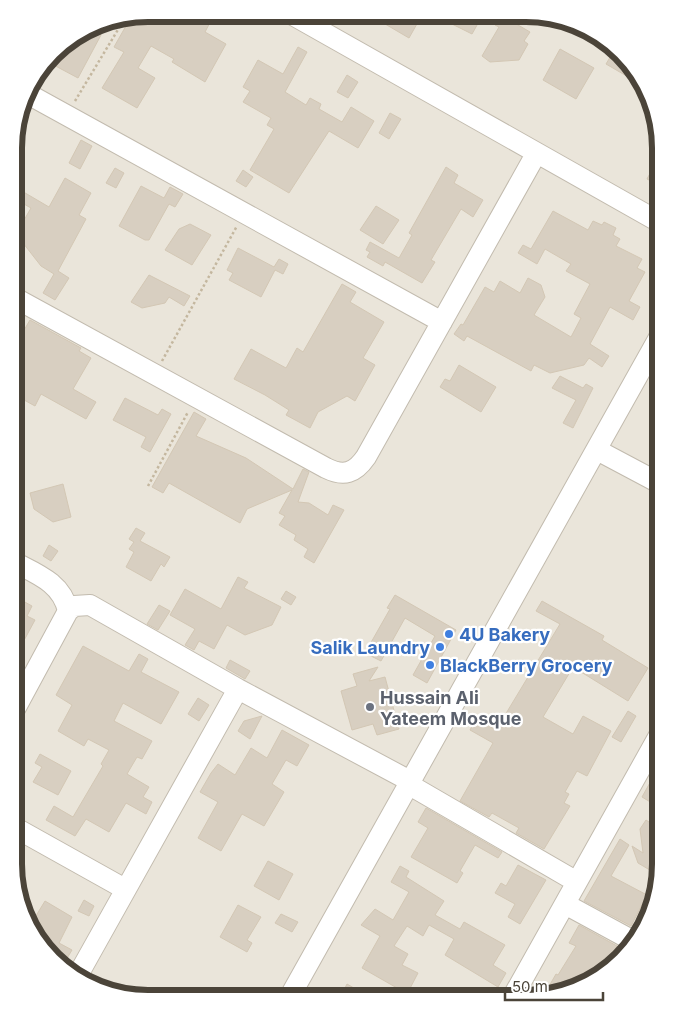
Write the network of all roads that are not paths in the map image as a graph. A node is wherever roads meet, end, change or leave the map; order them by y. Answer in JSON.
{"nodes":[{"id":1,"x":311,"y":23,"type":"edge"},
{"id":2,"x":33,"y":97,"type":"edge"},
{"id":3,"x":536,"y":154,"type":"junction"},
{"id":4,"x":652,"y":218,"type":"edge"},
{"id":5,"x":22,"y":302,"type":"edge"},
{"id":6,"x":442,"y":322,"type":"junction"},
{"id":7,"x":652,"y":350,"type":"edge"},
{"id":8,"x":597,"y":450,"type":"junction"},
{"id":9,"x":652,"y":479,"type":"edge"},
{"id":10,"x":22,"y":566,"type":"edge"},
{"id":11,"x":68,"y":611,"type":"junction"},
{"id":12,"x":238,"y":688,"type":"junction"},
{"id":13,"x":22,"y":696,"type":"edge"},
{"id":14,"x":652,"y":748,"type":"edge"},
{"id":15,"x":409,"y":782,"type":"junction"},
{"id":16,"x":22,"y":831,"type":"edge"},
{"id":17,"x":577,"y":882,"type":"junction"},
{"id":18,"x":125,"y":889,"type":"junction"},
{"id":19,"x":564,"y":904,"type":"junction"},
{"id":20,"x":628,"y":938,"type":"edge"},
{"id":21,"x":81,"y":970,"type":"edge"},
{"id":22,"x":295,"y":989,"type":"edge"},
{"id":23,"x":517,"y":989,"type":"edge"}],
"edges":[{"from":1,"to":3,"type":"street"},
{"from":2,"to":6,"type":"street"},
{"from":3,"to":4,"type":"street"},
{"from":3,"to":6,"type":"street"},
{"from":5,"to":6,"type":"street"},
{"from":7,"to":8,"type":"street"},
{"from":8,"to":9,"type":"street"},
{"from":8,"to":15,"type":"street"},
{"from":10,"to":11,"type":"street"},
{"from":11,"to":12,"type":"street"},
{"from":11,"to":13,"type":"street"},
{"from":12,"to":15,"type":"street"},
{"from":12,"to":18,"type":"street"},
{"from":14,"to":17,"type":"street"},
{"from":15,"to":17,"type":"street"},
{"from":15,"to":22,"type":"street"},
{"from":16,"to":18,"type":"street"},
{"from":17,"to":19,"type":"street"},
{"from":18,"to":21,"type":"street"},
{"from":19,"to":20,"type":"street"},
{"from":19,"to":23,"type":"street"}]}
